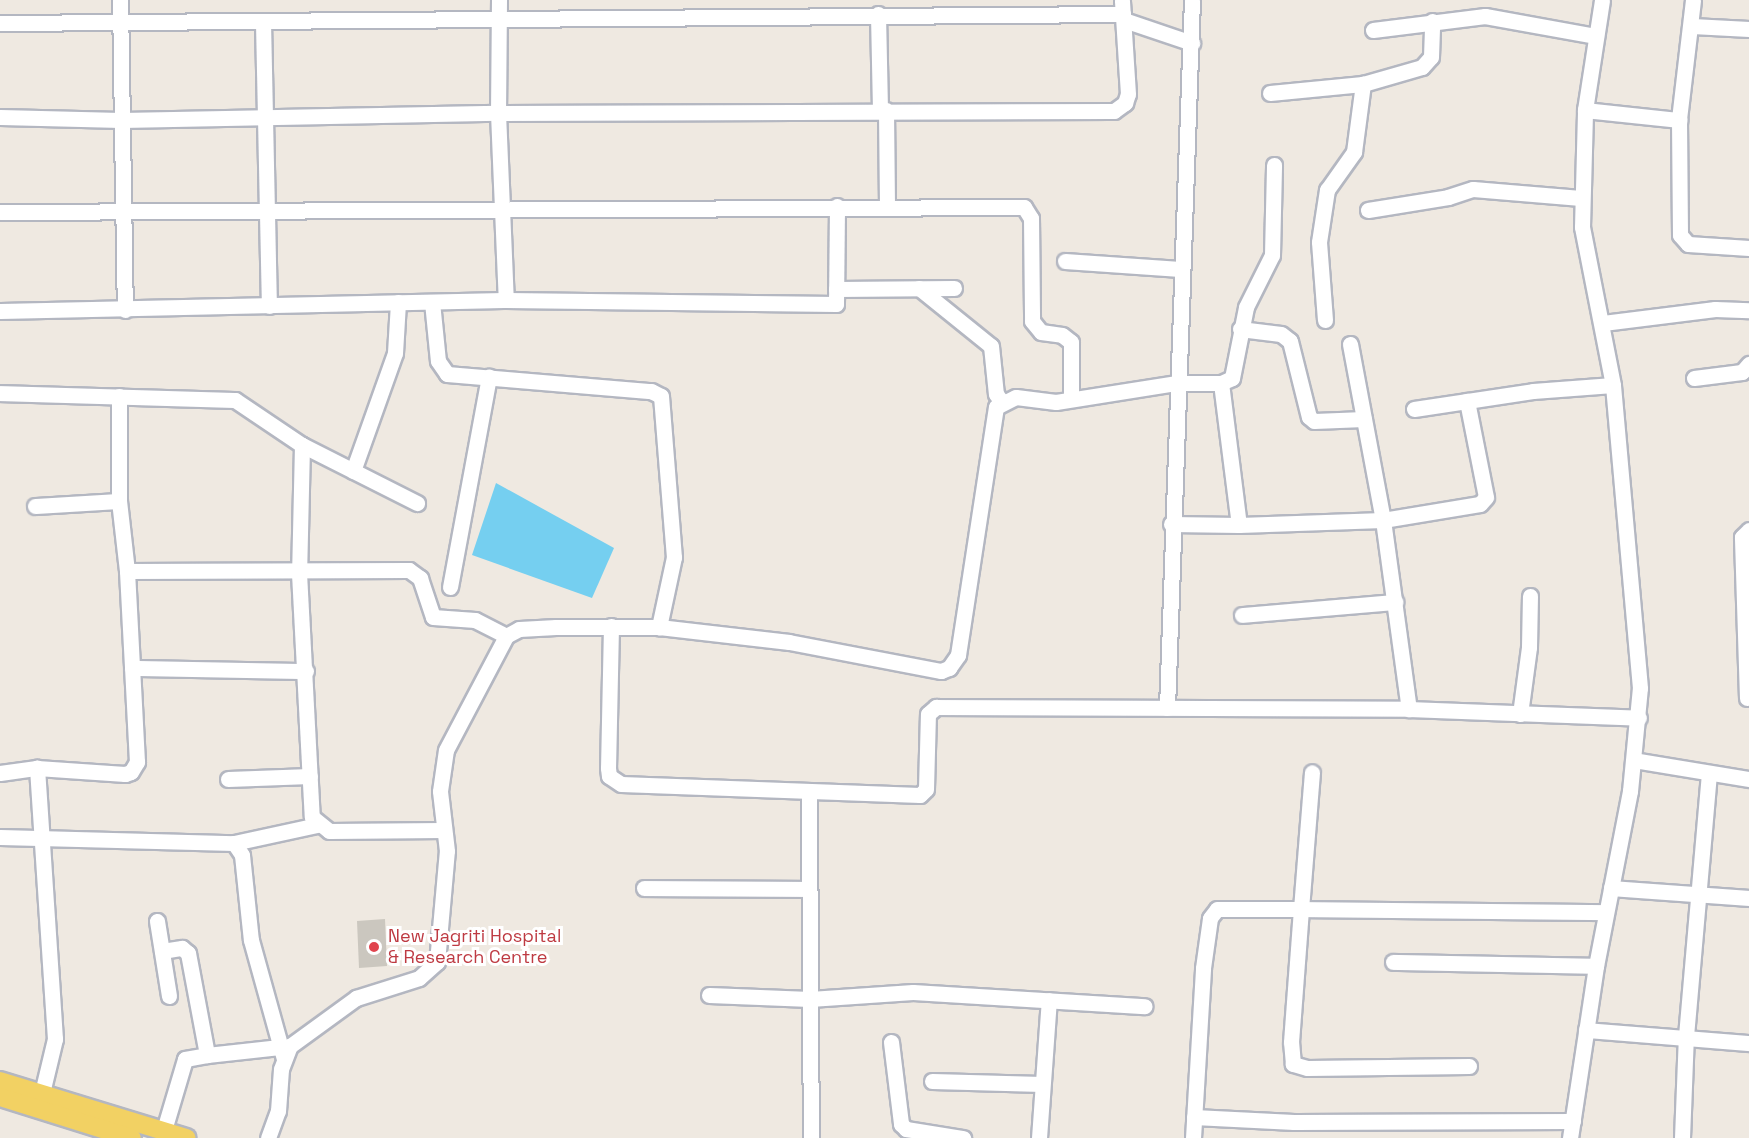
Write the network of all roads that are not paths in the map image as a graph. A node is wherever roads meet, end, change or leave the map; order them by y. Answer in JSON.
{"nodes":[{"id":1,"x":120,"y":0,"type":"edge"},
{"id":2,"x":499,"y":0,"type":"edge"},
{"id":3,"x":1192,"y":0,"type":"edge"},
{"id":4,"x":1602,"y":0,"type":"edge"},
{"id":5,"x":1694,"y":0,"type":"edge"},
{"id":6,"x":1123,"y":12,"type":"edge"},
{"id":7,"x":878,"y":14,"type":"junction"},
{"id":8,"x":500,"y":20,"type":"junction"},
{"id":9,"x":1432,"y":21,"type":"junction"},
{"id":10,"x":263,"y":22,"type":"junction"},
{"id":11,"x":0,"y":23,"type":"edge"},
{"id":12,"x":119,"y":23,"type":"junction"},
{"id":13,"x":1692,"y":26,"type":"junction"},
{"id":14,"x":1749,"y":29,"type":"edge"},
{"id":15,"x":1373,"y":30,"type":"dead end"},
{"id":16,"x":1596,"y":36,"type":"junction"},
{"id":17,"x":1192,"y":43,"type":"junction"},
{"id":18,"x":1363,"y":84,"type":"junction"},
{"id":19,"x":1270,"y":93,"type":"dead end"},
{"id":20,"x":883,"y":110,"type":"junction"},
{"id":21,"x":1585,"y":110,"type":"junction"},
{"id":22,"x":498,"y":113,"type":"junction"},
{"id":23,"x":0,"y":117,"type":"edge"},
{"id":24,"x":263,"y":118,"type":"junction"},
{"id":25,"x":121,"y":120,"type":"junction"},
{"id":26,"x":1679,"y":120,"type":"junction"},
{"id":27,"x":1274,"y":165,"type":"dead end"},
{"id":28,"x":1581,"y":198,"type":"junction"},
{"id":29,"x":837,"y":206,"type":"junction"},
{"id":30,"x":887,"y":206,"type":"junction"},
{"id":31,"x":1368,"y":210,"type":"dead end"},
{"id":32,"x":0,"y":212,"type":"edge"},
{"id":33,"x":124,"y":212,"type":"junction"},
{"id":34,"x":268,"y":212,"type":"junction"},
{"id":35,"x":505,"y":212,"type":"junction"},
{"id":36,"x":1749,"y":248,"type":"edge"},
{"id":37,"x":1065,"y":261,"type":"dead end"},
{"id":38,"x":1180,"y":269,"type":"junction"},
{"id":39,"x":919,"y":288,"type":"junction"},
{"id":40,"x":954,"y":288,"type":"dead end"},
{"id":41,"x":836,"y":289,"type":"junction"},
{"id":42,"x":506,"y":300,"type":"junction"},
{"id":43,"x":398,"y":302,"type":"junction"},
{"id":44,"x":432,"y":302,"type":"junction"},
{"id":45,"x":269,"y":306,"type":"junction"},
{"id":46,"x":125,"y":310,"type":"junction"},
{"id":47,"x":1749,"y":310,"type":"edge"},
{"id":48,"x":0,"y":311,"type":"edge"},
{"id":49,"x":1325,"y":320,"type":"dead end"},
{"id":50,"x":1603,"y":323,"type":"junction"},
{"id":51,"x":1240,"y":329,"type":"junction"},
{"id":52,"x":1350,"y":344,"type":"dead end"},
{"id":53,"x":1749,"y":364,"type":"edge"},
{"id":54,"x":489,"y":377,"type":"junction"},
{"id":55,"x":1694,"y":378,"type":"dead end"},
{"id":56,"x":1221,"y":382,"type":"junction"},
{"id":57,"x":1176,"y":383,"type":"junction"},
{"id":58,"x":1614,"y":385,"type":"junction"},
{"id":59,"x":0,"y":393,"type":"edge"},
{"id":60,"x":119,"y":396,"type":"junction"},
{"id":61,"x":1071,"y":399,"type":"junction"},
{"id":62,"x":1001,"y":401,"type":"junction"},
{"id":63,"x":1467,"y":401,"type":"junction"},
{"id":64,"x":1414,"y":410,"type":"dead end"},
{"id":65,"x":1364,"y":419,"type":"junction"},
{"id":66,"x":302,"y":445,"type":"junction"},
{"id":67,"x":353,"y":471,"type":"junction"},
{"id":68,"x":119,"y":501,"type":"junction"},
{"id":69,"x":417,"y":503,"type":"dead end"},
{"id":70,"x":35,"y":506,"type":"dead end"},
{"id":71,"x":1383,"y":520,"type":"junction"},
{"id":72,"x":1171,"y":524,"type":"junction"},
{"id":73,"x":1239,"y":525,"type":"junction"},
{"id":74,"x":1749,"y":530,"type":"edge"},
{"id":75,"x":127,"y":571,"type":"junction"},
{"id":76,"x":299,"y":573,"type":"junction"},
{"id":77,"x":450,"y":587,"type":"dead end"},
{"id":78,"x":1530,"y":596,"type":"dead end"},
{"id":79,"x":1395,"y":602,"type":"junction"},
{"id":80,"x":1242,"y":615,"type":"dead end"},
{"id":81,"x":610,"y":626,"type":"junction"},
{"id":82,"x":659,"y":627,"type":"junction"},
{"id":83,"x":506,"y":636,"type":"junction"},
{"id":84,"x":132,"y":668,"type":"junction"},
{"id":85,"x":306,"y":671,"type":"junction"},
{"id":86,"x":1747,"y":698,"type":"dead end"},
{"id":87,"x":1167,"y":708,"type":"junction"},
{"id":88,"x":1409,"y":709,"type":"junction"},
{"id":89,"x":1520,"y":714,"type":"junction"},
{"id":90,"x":1638,"y":718,"type":"junction"},
{"id":91,"x":1634,"y":760,"type":"junction"},
{"id":92,"x":37,"y":768,"type":"junction"},
{"id":93,"x":1312,"y":772,"type":"dead end"},
{"id":94,"x":0,"y":773,"type":"edge"},
{"id":95,"x":1709,"y":773,"type":"junction"},
{"id":96,"x":310,"y":777,"type":"junction"},
{"id":97,"x":228,"y":779,"type":"dead end"},
{"id":98,"x":1749,"y":779,"type":"edge"},
{"id":99,"x":809,"y":793,"type":"junction"},
{"id":100,"x":317,"y":825,"type":"junction"},
{"id":101,"x":444,"y":830,"type":"junction"},
{"id":102,"x":0,"y":837,"type":"edge"},
{"id":103,"x":40,"y":837,"type":"junction"},
{"id":104,"x":234,"y":843,"type":"junction"},
{"id":105,"x":644,"y":888,"type":"dead end"},
{"id":106,"x":1611,"y":888,"type":"junction"},
{"id":107,"x":809,"y":889,"type":"junction"},
{"id":108,"x":1699,"y":894,"type":"junction"},
{"id":109,"x":1749,"y":898,"type":"edge"},
{"id":110,"x":1301,"y":909,"type":"junction"},
{"id":111,"x":1606,"y":912,"type":"junction"},
{"id":112,"x":157,"y":921,"type":"dead end"},
{"id":113,"x":162,"y":951,"type":"junction"},
{"id":114,"x":1393,"y":962,"type":"dead end"},
{"id":115,"x":1596,"y":966,"type":"junction"},
{"id":116,"x":709,"y":995,"type":"dead end"},
{"id":117,"x":169,"y":996,"type":"dead end"},
{"id":118,"x":810,"y":999,"type":"junction"},
{"id":119,"x":1049,"y":1000,"type":"junction"},
{"id":120,"x":1145,"y":1006,"type":"dead end"},
{"id":121,"x":1586,"y":1030,"type":"junction"},
{"id":122,"x":1686,"y":1036,"type":"junction"},
{"id":123,"x":891,"y":1042,"type":"dead end"},
{"id":124,"x":1749,"y":1043,"type":"edge"},
{"id":125,"x":282,"y":1053,"type":"junction"},
{"id":126,"x":207,"y":1055,"type":"junction"},
{"id":127,"x":1469,"y":1066,"type":"dead end"},
{"id":128,"x":0,"y":1081,"type":"edge"},
{"id":129,"x":932,"y":1081,"type":"dead end"},
{"id":130,"x":1042,"y":1084,"type":"junction"},
{"id":131,"x":42,"y":1093,"type":"junction"},
{"id":132,"x":0,"y":1097,"type":"edge"},
{"id":133,"x":1194,"y":1117,"type":"junction"},
{"id":134,"x":1573,"y":1121,"type":"junction"},
{"id":135,"x":164,"y":1130,"type":"junction"},
{"id":136,"x":99,"y":1133,"type":"edge"},
{"id":137,"x":132,"y":1138,"type":"edge"},
{"id":138,"x":186,"y":1138,"type":"edge"},
{"id":139,"x":268,"y":1138,"type":"edge"},
{"id":140,"x":811,"y":1138,"type":"edge"},
{"id":141,"x":963,"y":1138,"type":"edge"},
{"id":142,"x":1039,"y":1138,"type":"edge"},
{"id":143,"x":1193,"y":1138,"type":"edge"},
{"id":144,"x":1570,"y":1138,"type":"edge"},
{"id":145,"x":1682,"y":1138,"type":"edge"}],
"edges":[{"from":1,"to":12,"type":"street"},
{"from":2,"to":8,"type":"street"},
{"from":3,"to":17,"type":"street"},
{"from":4,"to":16,"type":"street"},
{"from":5,"to":13,"type":"street"},
{"from":6,"to":7,"type":"street"},
{"from":6,"to":17,"type":"street"},
{"from":6,"to":20,"type":"street"},
{"from":7,"to":8,"type":"street"},
{"from":7,"to":20,"type":"street"},
{"from":8,"to":10,"type":"street"},
{"from":8,"to":22,"type":"street"},
{"from":9,"to":15,"type":"street"},
{"from":9,"to":16,"type":"street"},
{"from":9,"to":18,"type":"street"},
{"from":10,"to":12,"type":"street"},
{"from":10,"to":24,"type":"street"},
{"from":11,"to":12,"type":"street"},
{"from":12,"to":25,"type":"street"},
{"from":13,"to":14,"type":"street"},
{"from":13,"to":26,"type":"street"},
{"from":16,"to":21,"type":"street"},
{"from":17,"to":38,"type":"street"},
{"from":18,"to":19,"type":"street"},
{"from":18,"to":49,"type":"street"},
{"from":20,"to":22,"type":"street"},
{"from":20,"to":30,"type":"street"},
{"from":21,"to":26,"type":"street"},
{"from":21,"to":28,"type":"street"},
{"from":22,"to":24,"type":"street"},
{"from":22,"to":35,"type":"street"},
{"from":23,"to":25,"type":"street"},
{"from":24,"to":25,"type":"street"},
{"from":24,"to":34,"type":"street"},
{"from":25,"to":33,"type":"street"},
{"from":26,"to":36,"type":"street"},
{"from":27,"to":51,"type":"street"},
{"from":28,"to":31,"type":"street"},
{"from":28,"to":50,"type":"street"},
{"from":29,"to":30,"type":"street"},
{"from":29,"to":35,"type":"street"},
{"from":29,"to":41,"type":"street"},
{"from":30,"to":61,"type":"street"},
{"from":32,"to":33,"type":"street"},
{"from":33,"to":34,"type":"street"},
{"from":33,"to":46,"type":"street"},
{"from":34,"to":35,"type":"street"},
{"from":34,"to":45,"type":"street"},
{"from":35,"to":42,"type":"street"},
{"from":37,"to":38,"type":"street"},
{"from":38,"to":57,"type":"street"},
{"from":39,"to":40,"type":"street"},
{"from":39,"to":41,"type":"street"},
{"from":39,"to":62,"type":"street"},
{"from":41,"to":42,"type":"street"},
{"from":42,"to":44,"type":"street"},
{"from":43,"to":44,"type":"street"},
{"from":43,"to":45,"type":"street"},
{"from":43,"to":67,"type":"street"},
{"from":44,"to":54,"type":"street"},
{"from":45,"to":46,"type":"street"},
{"from":46,"to":48,"type":"street"},
{"from":47,"to":50,"type":"street"},
{"from":50,"to":58,"type":"street"},
{"from":51,"to":56,"type":"street"},
{"from":51,"to":65,"type":"street"},
{"from":52,"to":65,"type":"street"},
{"from":53,"to":55,"type":"street"},
{"from":54,"to":77,"type":"street"},
{"from":54,"to":82,"type":"street"},
{"from":56,"to":57,"type":"street"},
{"from":56,"to":73,"type":"street"},
{"from":57,"to":61,"type":"street"},
{"from":57,"to":72,"type":"street"},
{"from":58,"to":63,"type":"street"},
{"from":58,"to":90,"type":"street"},
{"from":59,"to":60,"type":"street"},
{"from":60,"to":66,"type":"street"},
{"from":60,"to":68,"type":"street"},
{"from":61,"to":62,"type":"street"},
{"from":62,"to":82,"type":"street"},
{"from":63,"to":64,"type":"street"},
{"from":63,"to":71,"type":"street"},
{"from":65,"to":71,"type":"street"},
{"from":66,"to":67,"type":"street"},
{"from":66,"to":76,"type":"street"},
{"from":67,"to":69,"type":"street"},
{"from":68,"to":70,"type":"street"},
{"from":68,"to":75,"type":"street"},
{"from":71,"to":73,"type":"street"},
{"from":71,"to":79,"type":"street"},
{"from":72,"to":73,"type":"street"},
{"from":72,"to":87,"type":"street"},
{"from":74,"to":86,"type":"street"},
{"from":75,"to":76,"type":"street"},
{"from":75,"to":84,"type":"street"},
{"from":76,"to":83,"type":"street"},
{"from":76,"to":85,"type":"street"},
{"from":78,"to":89,"type":"street"},
{"from":79,"to":80,"type":"street"},
{"from":79,"to":88,"type":"street"},
{"from":81,"to":82,"type":"street"},
{"from":81,"to":83,"type":"street"},
{"from":81,"to":99,"type":"street"},
{"from":83,"to":101,"type":"street"},
{"from":84,"to":85,"type":"street"},
{"from":84,"to":92,"type":"street"},
{"from":85,"to":96,"type":"street"},
{"from":87,"to":88,"type":"street"},
{"from":87,"to":99,"type":"street"},
{"from":88,"to":89,"type":"street"},
{"from":89,"to":90,"type":"street"},
{"from":90,"to":91,"type":"street"},
{"from":91,"to":95,"type":"street"},
{"from":91,"to":106,"type":"street"},
{"from":92,"to":94,"type":"street"},
{"from":92,"to":103,"type":"street"},
{"from":93,"to":110,"type":"street"},
{"from":95,"to":98,"type":"street"},
{"from":95,"to":108,"type":"street"},
{"from":96,"to":97,"type":"street"},
{"from":96,"to":100,"type":"street"},
{"from":99,"to":107,"type":"street"},
{"from":100,"to":101,"type":"street"},
{"from":100,"to":104,"type":"street"},
{"from":101,"to":125,"type":"street"},
{"from":102,"to":103,"type":"street"},
{"from":103,"to":104,"type":"street"},
{"from":103,"to":131,"type":"street"},
{"from":104,"to":125,"type":"street"},
{"from":105,"to":107,"type":"street"},
{"from":106,"to":108,"type":"street"},
{"from":106,"to":111,"type":"street"},
{"from":107,"to":118,"type":"street"},
{"from":108,"to":109,"type":"street"},
{"from":108,"to":122,"type":"street"},
{"from":110,"to":111,"type":"street"},
{"from":110,"to":127,"type":"street"},
{"from":110,"to":133,"type":"street"},
{"from":111,"to":115,"type":"street"},
{"from":112,"to":113,"type":"street"},
{"from":113,"to":117,"type":"street"},
{"from":113,"to":126,"type":"street"},
{"from":114,"to":115,"type":"street"},
{"from":115,"to":121,"type":"street"},
{"from":116,"to":118,"type":"street"},
{"from":118,"to":119,"type":"street"},
{"from":118,"to":140,"type":"street"},
{"from":119,"to":120,"type":"street"},
{"from":119,"to":130,"type":"street"},
{"from":121,"to":122,"type":"street"},
{"from":121,"to":134,"type":"street"},
{"from":122,"to":124,"type":"street"},
{"from":122,"to":145,"type":"street"},
{"from":123,"to":141,"type":"street"},
{"from":125,"to":126,"type":"street"},
{"from":125,"to":139,"type":"street"},
{"from":126,"to":135,"type":"street"},
{"from":128,"to":131,"type":"main road"},
{"from":129,"to":130,"type":"street"},
{"from":130,"to":142,"type":"street"},
{"from":131,"to":135,"type":"main road"},
{"from":132,"to":136,"type":"main road"},
{"from":133,"to":134,"type":"street"},
{"from":133,"to":143,"type":"street"},
{"from":134,"to":144,"type":"street"},
{"from":135,"to":138,"type":"main road"},
{"from":136,"to":137,"type":"main road"}]}
